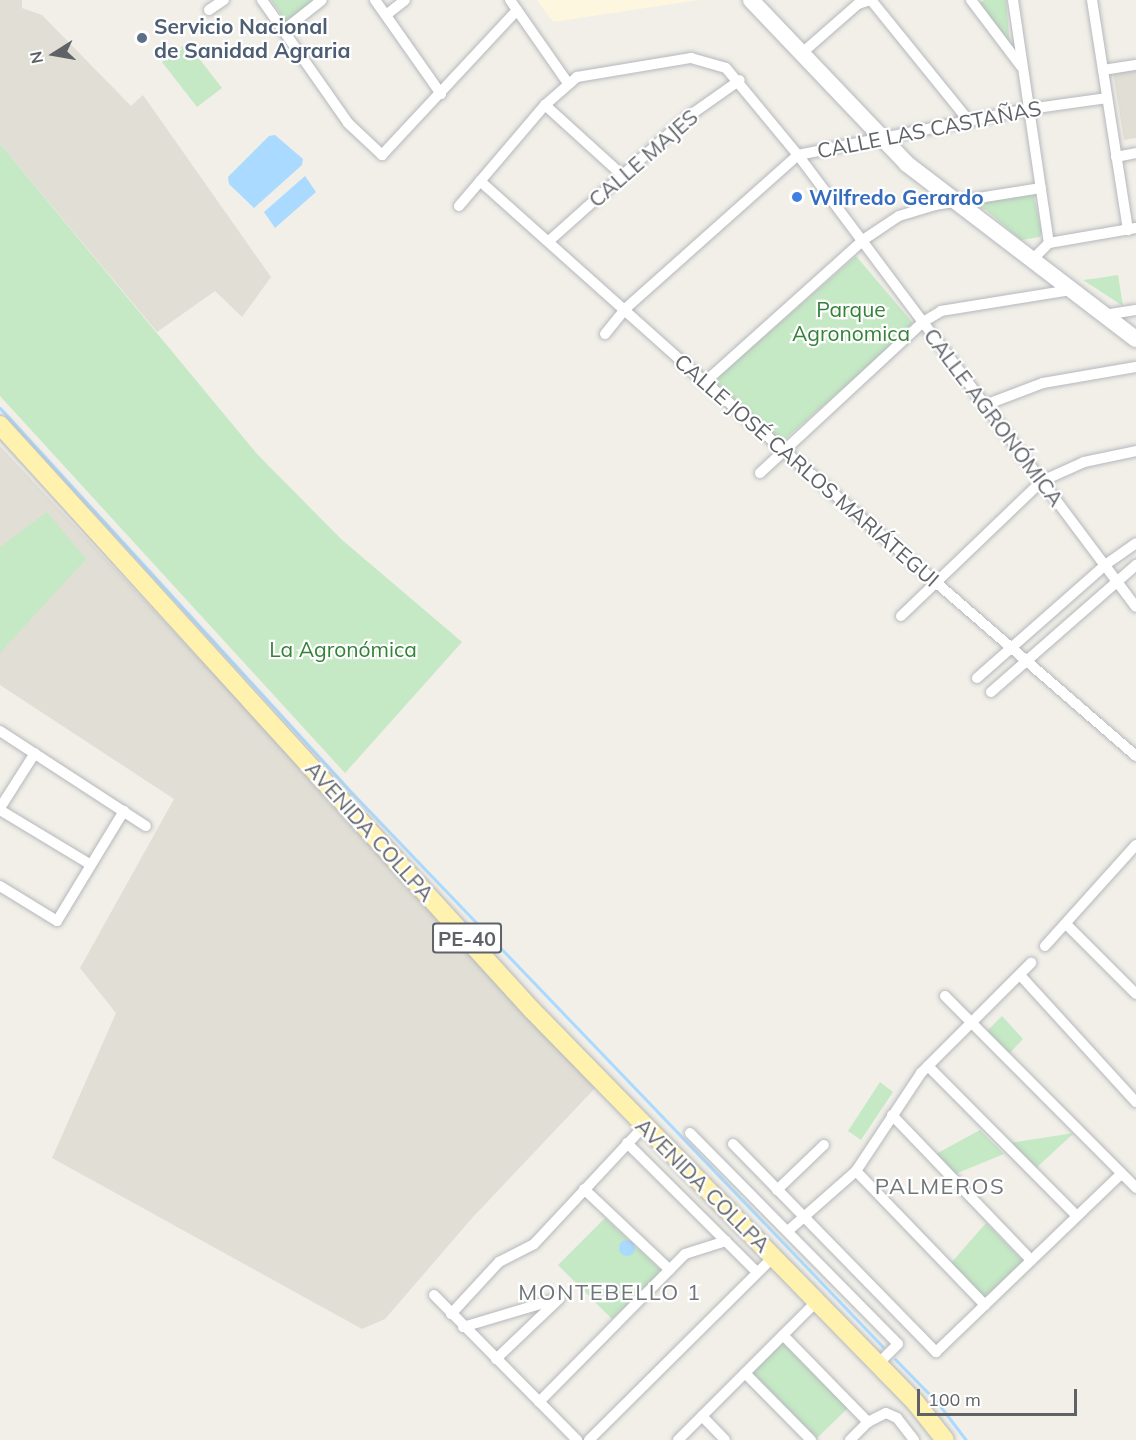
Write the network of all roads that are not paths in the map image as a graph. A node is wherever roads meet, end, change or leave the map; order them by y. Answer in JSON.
{"nodes":[{"id":1,"x":224,"y":0,"type":"edge"},
{"id":2,"x":262,"y":0,"type":"edge"},
{"id":3,"x":322,"y":0,"type":"edge"},
{"id":4,"x":375,"y":0,"type":"edge"},
{"id":5,"x":405,"y":0,"type":"edge"},
{"id":6,"x":510,"y":0,"type":"edge"},
{"id":7,"x":751,"y":0,"type":"edge"},
{"id":8,"x":871,"y":0,"type":"edge"},
{"id":9,"x":971,"y":0,"type":"edge"},
{"id":10,"x":1013,"y":0,"type":"edge"},
{"id":11,"x":1092,"y":0,"type":"edge"},
{"id":12,"x":209,"y":10,"type":"dead end"},
{"id":13,"x":517,"y":10,"type":"junction"},
{"id":14,"x":386,"y":15,"type":"junction"},
{"id":15,"x":284,"y":30,"type":"junction"},
{"id":16,"x":802,"y":53,"type":"junction"},
{"id":17,"x":1136,"y":65,"type":"edge"},
{"id":18,"x":1023,"y":68,"type":"junction"},
{"id":19,"x":1103,"y":70,"type":"junction"},
{"id":20,"x":740,"y":80,"type":"junction"},
{"id":21,"x":568,"y":83,"type":"junction"},
{"id":22,"x":441,"y":93,"type":"junction"},
{"id":23,"x":1107,"y":98,"type":"junction"},
{"id":24,"x":545,"y":105,"type":"junction"},
{"id":25,"x":1029,"y":109,"type":"junction"},
{"id":26,"x":969,"y":121,"type":"junction"},
{"id":27,"x":883,"y":139,"type":"junction"},
{"id":28,"x":1136,"y":153,"type":"edge"},
{"id":29,"x":798,"y":154,"type":"junction"},
{"id":30,"x":1116,"y":157,"type":"junction"},
{"id":31,"x":621,"y":174,"type":"junction"},
{"id":32,"x":480,"y":181,"type":"junction"},
{"id":33,"x":1041,"y":188,"type":"junction"},
{"id":34,"x":952,"y":201,"type":"junction"},
{"id":35,"x":459,"y":206,"type":"dead end"},
{"id":36,"x":1132,"y":229,"type":"edge"},
{"id":37,"x":863,"y":240,"type":"junction"},
{"id":38,"x":549,"y":241,"type":"junction"},
{"id":39,"x":1049,"y":243,"type":"junction"},
{"id":40,"x":1031,"y":261,"type":"junction"},
{"id":41,"x":1070,"y":290,"type":"junction"},
{"id":42,"x":625,"y":309,"type":"junction"},
{"id":43,"x":1136,"y":310,"type":"edge"},
{"id":44,"x":1104,"y":315,"type":"junction"},
{"id":45,"x":923,"y":322,"type":"junction"},
{"id":46,"x":605,"y":334,"type":"dead end"},
{"id":47,"x":1136,"y":339,"type":"edge"},
{"id":48,"x":1136,"y":367,"type":"edge"},
{"id":49,"x":705,"y":382,"type":"junction"},
{"id":50,"x":985,"y":405,"type":"junction"},
{"id":51,"x":0,"y":425,"type":"edge"},
{"id":52,"x":784,"y":450,"type":"junction"},
{"id":53,"x":1136,"y":451,"type":"edge"},
{"id":54,"x":760,"y":473,"type":"dead end"},
{"id":55,"x":1042,"y":481,"type":"junction"},
{"id":56,"x":1136,"y":543,"type":"edge"},
{"id":57,"x":1136,"y":564,"type":"edge"},
{"id":58,"x":1105,"y":565,"type":"junction"},
{"id":59,"x":1116,"y":580,"type":"junction"},
{"id":60,"x":936,"y":582,"type":"junction"},
{"id":61,"x":1136,"y":607,"type":"edge"},
{"id":62,"x":901,"y":615,"type":"dead end"},
{"id":63,"x":1014,"y":648,"type":"junction"},
{"id":64,"x":1027,"y":661,"type":"junction"},
{"id":65,"x":976,"y":678,"type":"dead end"},
{"id":66,"x":991,"y":692,"type":"dead end"},
{"id":67,"x":0,"y":731,"type":"edge"},
{"id":68,"x":35,"y":753,"type":"junction"},
{"id":69,"x":1136,"y":756,"type":"edge"},
{"id":70,"x":0,"y":809,"type":"edge"},
{"id":71,"x":124,"y":811,"type":"junction"},
{"id":72,"x":146,"y":826,"type":"dead end"},
{"id":73,"x":1135,"y":849,"type":"edge"},
{"id":74,"x":91,"y":865,"type":"junction"},
{"id":75,"x":0,"y":885,"type":"edge"},
{"id":76,"x":1066,"y":924,"type":"junction"},
{"id":77,"x":1045,"y":946,"type":"dead end"},
{"id":78,"x":1032,"y":963,"type":"dead end"},
{"id":79,"x":1020,"y":975,"type":"junction"},
{"id":80,"x":1136,"y":994,"type":"edge"},
{"id":81,"x":945,"y":996,"type":"dead end"},
{"id":82,"x":972,"y":1023,"type":"junction"},
{"id":83,"x":928,"y":1066,"type":"junction"},
{"id":84,"x":1136,"y":1102,"type":"edge"},
{"id":85,"x":892,"y":1115,"type":"junction"},
{"id":86,"x":645,"y":1125,"type":"junction"},
{"id":87,"x":690,"y":1133,"type":"dead end"},
{"id":88,"x":627,"y":1143,"type":"junction"},
{"id":89,"x":733,"y":1144,"type":"dead end"},
{"id":90,"x":824,"y":1145,"type":"dead end"},
{"id":91,"x":856,"y":1171,"type":"junction"},
{"id":92,"x":1120,"y":1174,"type":"junction"},
{"id":93,"x":1136,"y":1188,"type":"edge"},
{"id":94,"x":584,"y":1189,"type":"junction"},
{"id":95,"x":777,"y":1190,"type":"junction"},
{"id":96,"x":1077,"y":1216,"type":"junction"},
{"id":97,"x":803,"y":1217,"type":"junction"},
{"id":98,"x":789,"y":1230,"type":"junction"},
{"id":99,"x":726,"y":1241,"type":"junction"},
{"id":100,"x":774,"y":1256,"type":"junction"},
{"id":101,"x":1031,"y":1260,"type":"junction"},
{"id":102,"x":670,"y":1270,"type":"junction"},
{"id":103,"x":757,"y":1272,"type":"junction"},
{"id":104,"x":434,"y":1295,"type":"dead end"},
{"id":105,"x":818,"y":1301,"type":"junction"},
{"id":106,"x":985,"y":1305,"type":"junction"},
{"id":107,"x":451,"y":1314,"type":"junction"},
{"id":108,"x":463,"y":1327,"type":"junction"},
{"id":109,"x":783,"y":1335,"type":"junction"},
{"id":110,"x":496,"y":1359,"type":"junction"},
{"id":111,"x":878,"y":1364,"type":"junction"},
{"id":112,"x":745,"y":1373,"type":"junction"},
{"id":113,"x":539,"y":1402,"type":"junction"},
{"id":114,"x":702,"y":1416,"type":"junction"},
{"id":115,"x":868,"y":1422,"type":"junction"},
{"id":116,"x":577,"y":1440,"type":"edge"},
{"id":117,"x":589,"y":1440,"type":"edge"},
{"id":118,"x":678,"y":1440,"type":"edge"},
{"id":119,"x":725,"y":1440,"type":"edge"},
{"id":120,"x":812,"y":1440,"type":"edge"},
{"id":121,"x":850,"y":1440,"type":"edge"},
{"id":122,"x":914,"y":1440,"type":"edge"},
{"id":123,"x":945,"y":1440,"type":"edge"}],
"edges":[{"from":1,"to":12,"type":"street"},
{"from":2,"to":15,"type":"street"},
{"from":3,"to":15,"type":"street"},
{"from":4,"to":14,"type":"street"},
{"from":5,"to":14,"type":"street"},
{"from":6,"to":13,"type":"street"},
{"from":7,"to":16,"type":"street"},
{"from":8,"to":16,"type":"street"},
{"from":8,"to":26,"type":"street"},
{"from":9,"to":18,"type":"street"},
{"from":10,"to":18,"type":"street"},
{"from":11,"to":19,"type":"street"},
{"from":13,"to":21,"type":"street"},
{"from":13,"to":22,"type":"street"},
{"from":14,"to":22,"type":"street"},
{"from":15,"to":22,"type":"street"},
{"from":16,"to":27,"type":"street"},
{"from":17,"to":19,"type":"street"},
{"from":18,"to":25,"type":"street"},
{"from":19,"to":23,"type":"street"},
{"from":20,"to":21,"type":"street","name":"CALLE AGRONÓMICA"},
{"from":20,"to":29,"type":"street","name":"CALLE AGRONÓMICA"},
{"from":20,"to":31,"type":"street","name":"CALLE MAJES"},
{"from":21,"to":24,"type":"street"},
{"from":23,"to":25,"type":"street","name":"CALLE LAS CASTAÑAS"},
{"from":23,"to":30,"type":"street"},
{"from":24,"to":31,"type":"street"},
{"from":24,"to":32,"type":"street"},
{"from":25,"to":26,"type":"street","name":"CALLE LAS CASTAÑAS"},
{"from":25,"to":33,"type":"street"},
{"from":26,"to":27,"type":"street","name":"CALLE LAS CASTAÑAS"},
{"from":27,"to":29,"type":"street","name":"CALLE LAS CASTAÑAS"},
{"from":27,"to":34,"type":"street"},
{"from":28,"to":30,"type":"street"},
{"from":29,"to":37,"type":"street","name":"CALLE AGRONÓMICA"},
{"from":29,"to":42,"type":"street","name":"CALLE LAS CASTAÑAS"},
{"from":30,"to":36,"type":"street"},
{"from":31,"to":38,"type":"street","name":"CALLE MAJES"},
{"from":32,"to":35,"type":"street"},
{"from":32,"to":38,"type":"street","name":"CALLE JOSÉ CARLOS MARIÁTEGUI"},
{"from":33,"to":34,"type":"street"},
{"from":33,"to":39,"type":"street"},
{"from":34,"to":37,"type":"street"},
{"from":34,"to":40,"type":"street"},
{"from":36,"to":39,"type":"street"},
{"from":37,"to":45,"type":"street","name":"CALLE AGRONÓMICA"},
{"from":37,"to":49,"type":"street"},
{"from":38,"to":42,"type":"street","name":"CALLE JOSÉ CARLOS MARIÁTEGUI"},
{"from":39,"to":40,"type":"street"},
{"from":40,"to":41,"type":"street"},
{"from":41,"to":44,"type":"street"},
{"from":41,"to":45,"type":"street"},
{"from":42,"to":46,"type":"street","name":"CALLE LAS CASTAÑAS"},
{"from":42,"to":49,"type":"street","name":"CALLE JOSÉ CARLOS MARIÁTEGUI"},
{"from":43,"to":44,"type":"street"},
{"from":44,"to":47,"type":"street"},
{"from":45,"to":50,"type":"street","name":"CALLE AGRONÓMICA"},
{"from":45,"to":52,"type":"street"},
{"from":48,"to":50,"type":"street"},
{"from":49,"to":52,"type":"street","name":"CALLE JOSÉ CARLOS MARIÁTEGUI"},
{"from":50,"to":55,"type":"street","name":"CALLE AGRONÓMICA"},
{"from":51,"to":86,"type":"main road","name":"AVENIDA COLLPA","number":"PE-40"},
{"from":52,"to":54,"type":"street"},
{"from":52,"to":60,"type":"street","name":"CALLE JOSÉ CARLOS MARIÁTEGUI"},
{"from":53,"to":55,"type":"street"},
{"from":55,"to":58,"type":"street","name":"CALLE AGRONÓMICA"},
{"from":55,"to":60,"type":"street"},
{"from":56,"to":58,"type":"street"},
{"from":57,"to":59,"type":"street"},
{"from":58,"to":59,"type":"street","name":"CALLE AGRONÓMICA"},
{"from":58,"to":63,"type":"street"},
{"from":59,"to":61,"type":"street","name":"CALLE AGRONÓMICA"},
{"from":59,"to":64,"type":"street"},
{"from":60,"to":62,"type":"street"},
{"from":60,"to":63,"type":"street","name":"CALLE JOSÉ CARLOS MARIÁTEGUI"},
{"from":63,"to":64,"type":"street","name":"CALLE JOSÉ CARLOS MARIÁTEGUI"},
{"from":63,"to":65,"type":"street"},
{"from":64,"to":66,"type":"street"},
{"from":64,"to":69,"type":"street","name":"CALLE JOSÉ CARLOS MARIÁTEGUI"},
{"from":67,"to":68,"type":"street"},
{"from":68,"to":70,"type":"street"},
{"from":68,"to":71,"type":"street"},
{"from":70,"to":74,"type":"street"},
{"from":71,"to":72,"type":"street"},
{"from":71,"to":74,"type":"street"},
{"from":73,"to":76,"type":"street"},
{"from":74,"to":75,"type":"street"},
{"from":76,"to":77,"type":"street"},
{"from":76,"to":80,"type":"street"},
{"from":78,"to":79,"type":"street"},
{"from":79,"to":82,"type":"street"},
{"from":79,"to":84,"type":"street"},
{"from":81,"to":82,"type":"street"},
{"from":82,"to":83,"type":"street"},
{"from":82,"to":92,"type":"street"},
{"from":83,"to":85,"type":"street"},
{"from":83,"to":96,"type":"street"},
{"from":85,"to":91,"type":"street"},
{"from":85,"to":101,"type":"street"},
{"from":86,"to":88,"type":"street"},
{"from":86,"to":100,"type":"main road","name":"AVENIDA COLLPA","number":"PE-40"},
{"from":87,"to":98,"type":"street"},
{"from":88,"to":94,"type":"street"},
{"from":88,"to":99,"type":"street"},
{"from":89,"to":95,"type":"street"},
{"from":90,"to":95,"type":"street"},
{"from":91,"to":97,"type":"street"},
{"from":91,"to":106,"type":"street"},
{"from":92,"to":93,"type":"street"},
{"from":92,"to":96,"type":"street"},
{"from":94,"to":102,"type":"street"},
{"from":94,"to":107,"type":"street"},
{"from":95,"to":97,"type":"street"},
{"from":96,"to":101,"type":"street"},
{"from":97,"to":98,"type":"street"},
{"from":97,"to":106,"type":"street"},
{"from":98,"to":111,"type":"street"},
{"from":99,"to":102,"type":"street"},
{"from":99,"to":103,"type":"street"},
{"from":100,"to":103,"type":"street"},
{"from":100,"to":105,"type":"main road","name":"AVENIDA COLLPA","number":"PE-40"},
{"from":101,"to":106,"type":"street"},
{"from":102,"to":113,"type":"street"},
{"from":103,"to":117,"type":"street"},
{"from":104,"to":107,"type":"street"},
{"from":105,"to":109,"type":"street"},
{"from":105,"to":111,"type":"main road","name":"AVENIDA COLLPA","number":"PE-40"},
{"from":107,"to":108,"type":"street"},
{"from":108,"to":110,"type":"street"},
{"from":108,"to":110,"type":"street"},
{"from":109,"to":112,"type":"street"},
{"from":109,"to":115,"type":"street"},
{"from":110,"to":113,"type":"street"},
{"from":111,"to":123,"type":"main road","name":"AVENIDA COLLPA","number":"PE-40"},
{"from":112,"to":114,"type":"street"},
{"from":112,"to":120,"type":"street"},
{"from":113,"to":116,"type":"street"},
{"from":114,"to":118,"type":"street"},
{"from":114,"to":119,"type":"street"},
{"from":115,"to":121,"type":"street"},
{"from":115,"to":122,"type":"street"}]}
